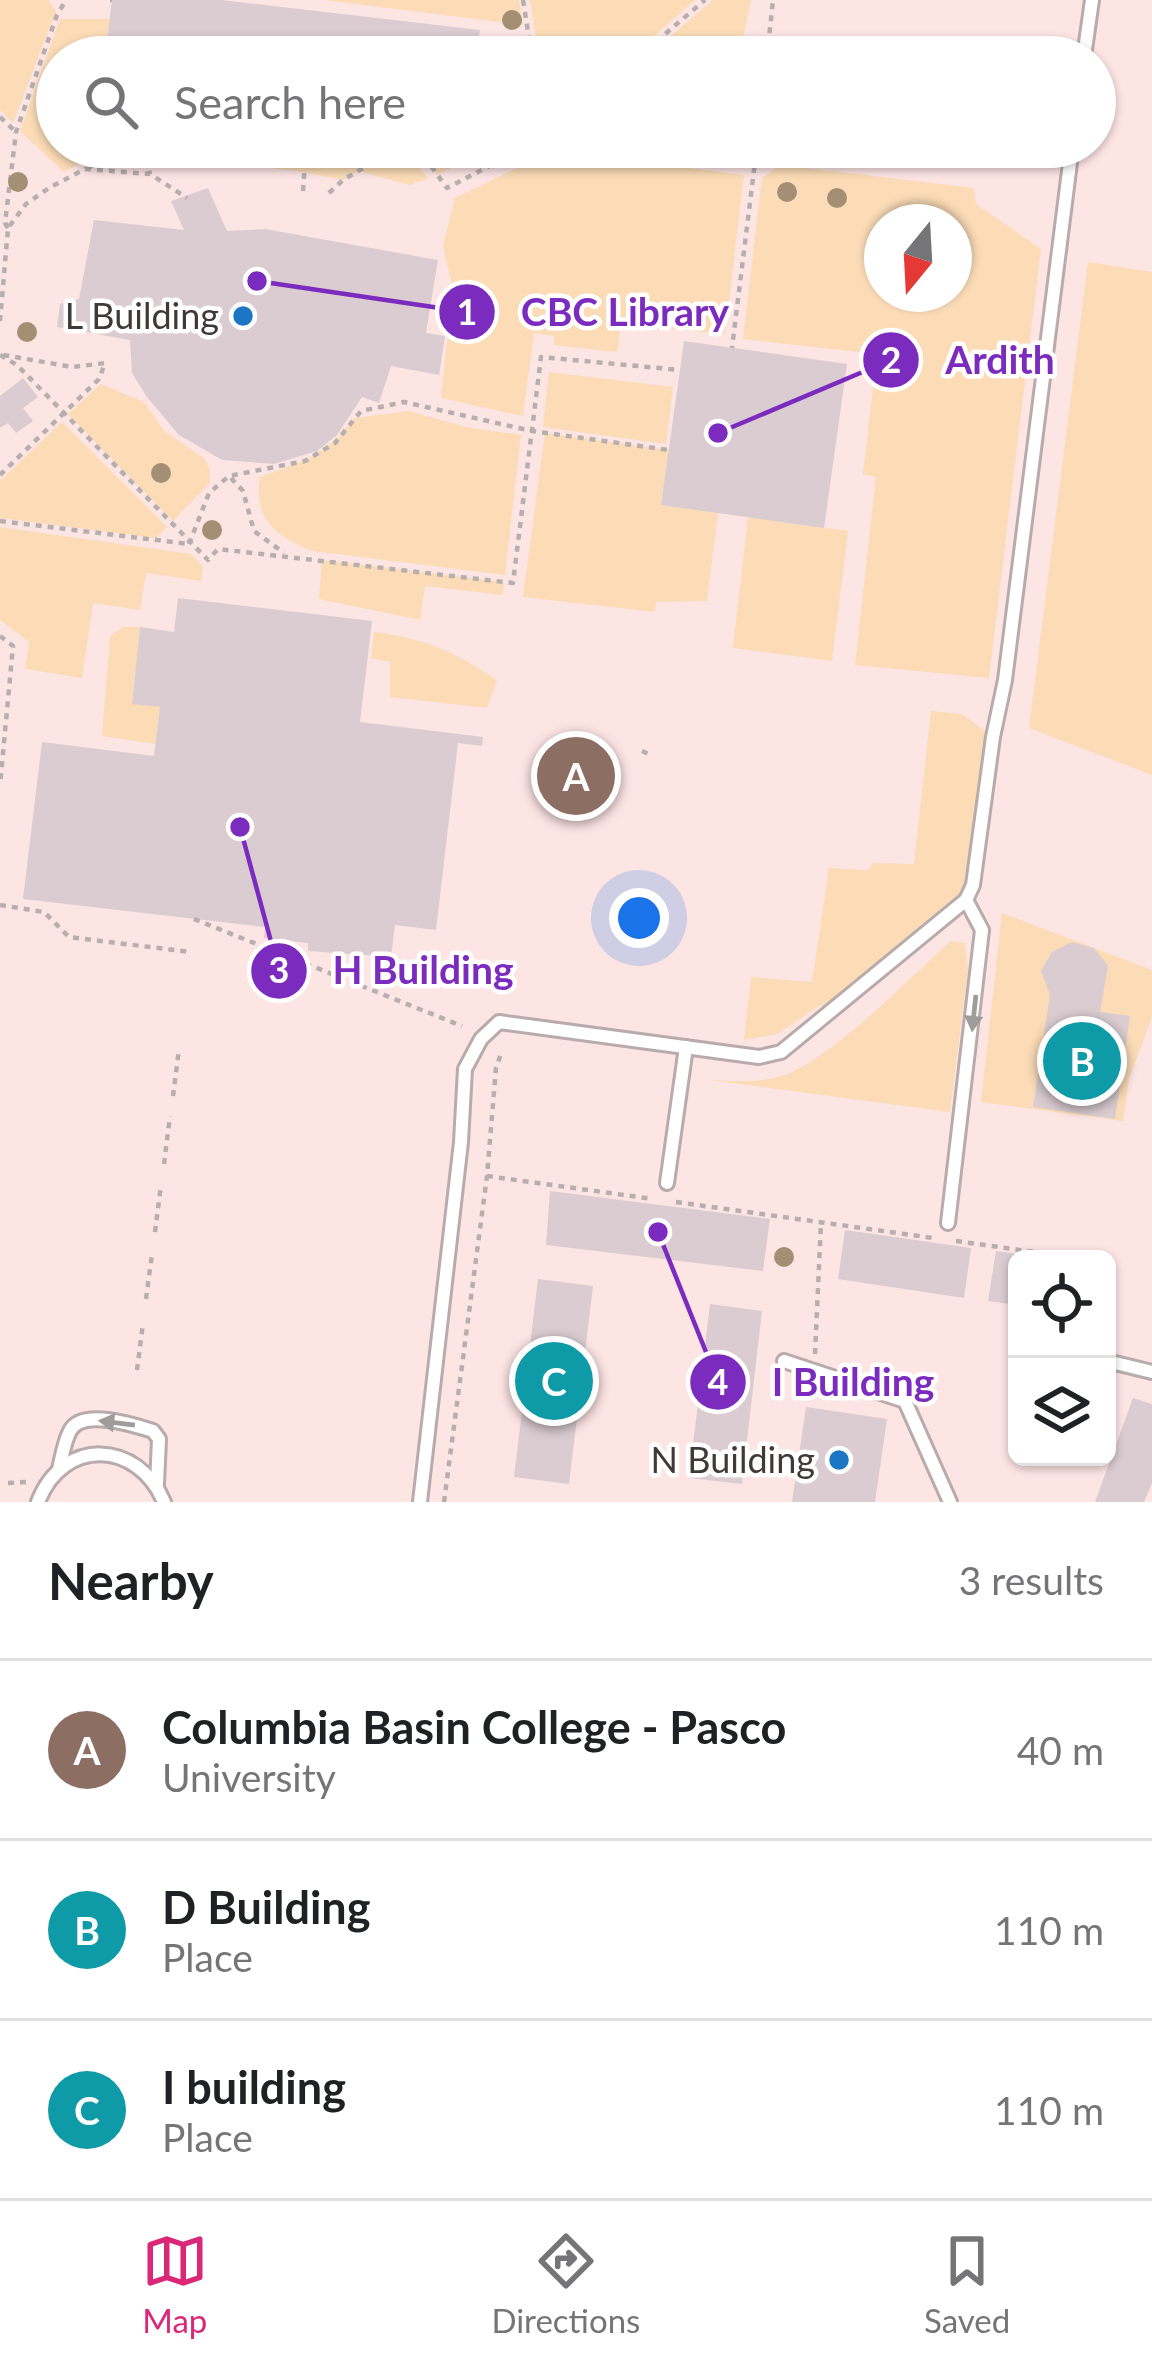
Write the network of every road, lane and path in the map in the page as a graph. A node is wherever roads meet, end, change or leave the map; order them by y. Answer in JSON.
{"nodes":[{"id":1,"x":66,"y":0,"type":"edge"},
{"id":2,"x":523,"y":0,"type":"edge"},
{"id":3,"x":705,"y":0,"type":"edge"},
{"id":4,"x":773,"y":0,"type":"edge"},
{"id":5,"x":1092,"y":0,"type":"edge"},
{"id":6,"x":50,"y":36,"type":"edge"},
{"id":7,"x":528,"y":36,"type":"edge"},
{"id":8,"x":663,"y":36,"type":"edge"},
{"id":9,"x":769,"y":36,"type":"edge"},
{"id":10,"x":1087,"y":36,"type":"edge"},
{"id":11,"x":36,"y":75,"type":"edge"},
{"id":12,"x":0,"y":117,"type":"edge"},
{"id":13,"x":16,"y":132,"type":"junction"},
{"id":14,"x":149,"y":168,"type":"edge"},
{"id":15,"x":305,"y":168,"type":"edge"},
{"id":16,"x":363,"y":168,"type":"edge"},
{"id":17,"x":432,"y":168,"type":"edge"},
{"id":18,"x":486,"y":168,"type":"edge"},
{"id":19,"x":754,"y":168,"type":"edge"},
{"id":20,"x":1069,"y":168,"type":"edge"},
{"id":21,"x":85,"y":169,"type":"joint"},
{"id":22,"x":150,"y":174,"type":"junction"},
{"id":23,"x":303,"y":191,"type":"dead end"},
{"id":24,"x":329,"y":193,"type":"dead end"},
{"id":25,"x":187,"y":198,"type":"dead end"},
{"id":26,"x":4,"y":225,"type":"edge"},
{"id":27,"x":0,"y":321,"type":"edge"},
{"id":28,"x":733,"y":348,"type":"dead end"},
{"id":29,"x":0,"y":355,"type":"edge"},
{"id":30,"x":680,"y":370,"type":"dead end"},
{"id":31,"x":62,"y":415,"type":"junction"},
{"id":32,"x":532,"y":431,"type":"junction"},
{"id":33,"x":669,"y":450,"type":"dead end"},
{"id":34,"x":0,"y":475,"type":"edge"},
{"id":35,"x":229,"y":476,"type":"junction"},
{"id":36,"x":0,"y":521,"type":"edge"},
{"id":37,"x":189,"y":544,"type":"junction"},
{"id":38,"x":288,"y":556,"type":"junction"},
{"id":39,"x":0,"y":635,"type":"edge"},
{"id":40,"x":642,"y":752,"type":"dead end"},
{"id":41,"x":652,"y":755,"type":"dead end"},
{"id":42,"x":0,"y":785,"type":"edge"},
{"id":43,"x":966,"y":900,"type":"junction"},
{"id":44,"x":0,"y":905,"type":"edge"},
{"id":45,"x":194,"y":919,"type":"dead end"},
{"id":46,"x":190,"y":952,"type":"dead end"},
{"id":47,"x":462,"y":1026,"type":"dead end"},
{"id":48,"x":686,"y":1047,"type":"junction"},
{"id":49,"x":178,"y":1049,"type":"dead end"},
{"id":50,"x":501,"y":1054,"type":"dead end"},
{"id":51,"x":173,"y":1096,"type":"dead end"},
{"id":52,"x":170,"y":1116,"type":"dead end"},
{"id":53,"x":164,"y":1164,"type":"dead end"},
{"id":54,"x":487,"y":1176,"type":"junction"},
{"id":55,"x":667,"y":1183,"type":"dead end"},
{"id":56,"x":161,"y":1184,"type":"dead end"},
{"id":57,"x":820,"y":1222,"type":"junction"},
{"id":58,"x":948,"y":1223,"type":"dead end"},
{"id":59,"x":155,"y":1232,"type":"dead end"},
{"id":60,"x":1020,"y":1250,"type":"edge"},
{"id":61,"x":152,"y":1254,"type":"dead end"},
{"id":62,"x":146,"y":1299,"type":"dead end"},
{"id":63,"x":143,"y":1324,"type":"dead end"},
{"id":64,"x":815,"y":1356,"type":"dead end"},
{"id":65,"x":784,"y":1361,"type":"dead end"},
{"id":66,"x":1116,"y":1362,"type":"edge"},
{"id":67,"x":137,"y":1370,"type":"dead end"},
{"id":68,"x":1152,"y":1372,"type":"edge"},
{"id":69,"x":59,"y":1469,"type":"junction"},
{"id":70,"x":157,"y":1484,"type":"junction"},
{"id":71,"x":38,"y":1502,"type":"edge"},
{"id":72,"x":164,"y":1502,"type":"edge"},
{"id":73,"x":420,"y":1502,"type":"edge"},
{"id":74,"x":444,"y":1502,"type":"edge"},
{"id":75,"x":950,"y":1502,"type":"edge"}],
"edges":[{"from":1,"to":6,"type":"path"},
{"from":2,"to":7,"type":"path"},
{"from":3,"to":8,"type":"path"},
{"from":4,"to":9,"type":"path"},
{"from":5,"to":10,"type":"lane"},
{"from":11,"to":13,"type":"path"},
{"from":12,"to":13,"type":"path"},
{"from":13,"to":26,"type":"path"},
{"from":14,"to":22,"type":"path"},
{"from":15,"to":23,"type":"path"},
{"from":16,"to":24,"type":"path"},
{"from":17,"to":18,"type":"path"},
{"from":19,"to":28,"type":"path"},
{"from":20,"to":43,"type":"lane"},
{"from":21,"to":22,"type":"path"},
{"from":21,"to":26,"type":"path"},
{"from":22,"to":25,"type":"path"},
{"from":26,"to":27,"type":"path"},
{"from":29,"to":31,"type":"path"},
{"from":29,"to":31,"type":"path"},
{"from":30,"to":32,"type":"path"},
{"from":31,"to":34,"type":"path"},
{"from":31,"to":37,"type":"path"},
{"from":32,"to":33,"type":"path"},
{"from":32,"to":35,"type":"path"},
{"from":32,"to":38,"type":"path"},
{"from":35,"to":37,"type":"path"},
{"from":35,"to":38,"type":"path"},
{"from":36,"to":37,"type":"path"},
{"from":37,"to":38,"type":"path"},
{"from":39,"to":42,"type":"path"},
{"from":40,"to":41,"type":"path"},
{"from":43,"to":48,"type":"lane"},
{"from":43,"to":58,"type":"lane","one_way":true},
{"from":44,"to":46,"type":"path"},
{"from":45,"to":47,"type":"path"},
{"from":48,"to":55,"type":"lane"},
{"from":48,"to":73,"type":"lane"},
{"from":49,"to":51,"type":"path"},
{"from":50,"to":54,"type":"path"},
{"from":52,"to":53,"type":"path"},
{"from":54,"to":57,"type":"path"},
{"from":54,"to":74,"type":"path"},
{"from":56,"to":59,"type":"path"},
{"from":57,"to":60,"type":"path"},
{"from":57,"to":64,"type":"path"},
{"from":61,"to":62,"type":"path"},
{"from":63,"to":67,"type":"path"},
{"from":65,"to":75,"type":"lane"},
{"from":66,"to":68,"type":"lane"},
{"from":69,"to":70,"type":"lane"},
{"from":70,"to":69,"type":"lane","one_way":true},
{"from":69,"to":71,"type":"lane"},
{"from":70,"to":72,"type":"lane"}]}
